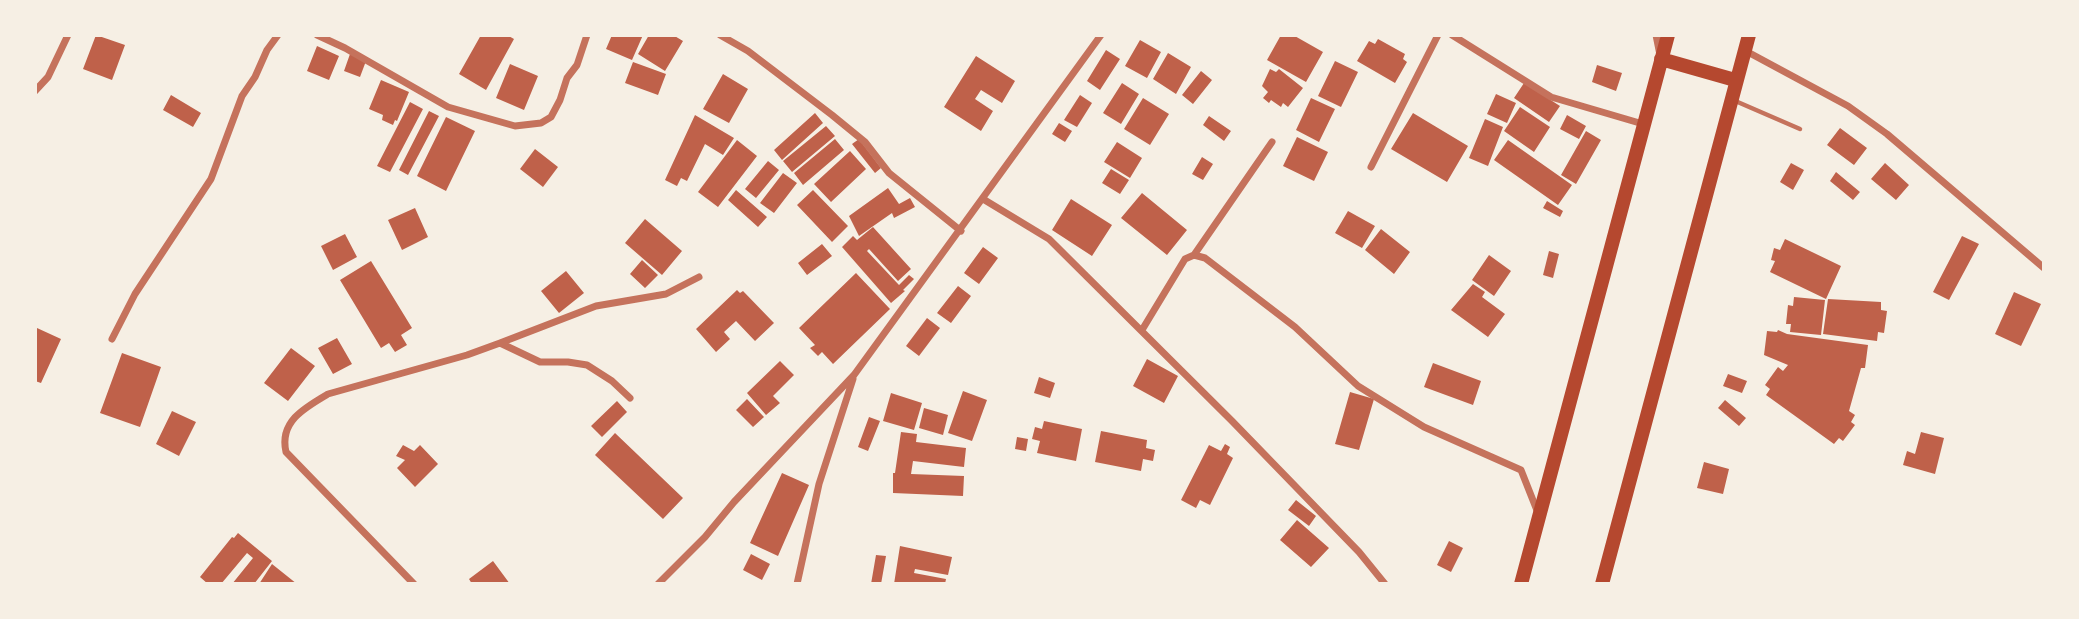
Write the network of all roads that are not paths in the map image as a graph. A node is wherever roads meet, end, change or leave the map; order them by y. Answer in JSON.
{"nodes":[{"id":1,"x":68,"y":35,"type":"edge"},
{"id":2,"x":278,"y":35,"type":"edge"},
{"id":3,"x":317,"y":35,"type":"edge"},
{"id":4,"x":587,"y":35,"type":"edge"},
{"id":5,"x":720,"y":35,"type":"edge"},
{"id":6,"x":1101,"y":35,"type":"edge"},
{"id":7,"x":1438,"y":35,"type":"edge"},
{"id":8,"x":1452,"y":35,"type":"edge"},
{"id":9,"x":1656,"y":35,"type":"edge"},
{"id":10,"x":1668,"y":35,"type":"edge"},
{"id":11,"x":1749,"y":35,"type":"edge"},
{"id":12,"x":1744,"y":50,"type":"junction"},
{"id":13,"x":1661,"y":60,"type":"junction"},
{"id":14,"x":1735,"y":80,"type":"junction"},
{"id":15,"x":35,"y":91,"type":"edge"},
{"id":16,"x":1732,"y":100,"type":"junction"},
{"id":17,"x":1643,"y":124,"type":"junction"},
{"id":18,"x":1800,"y":128,"type":"dead end"},
{"id":19,"x":1272,"y":142,"type":"dead end"},
{"id":20,"x":1371,"y":167,"type":"dead end"},
{"id":21,"x":983,"y":199,"type":"junction"},
{"id":22,"x":961,"y":231,"type":"junction"},
{"id":23,"x":1195,"y":255,"type":"junction"},
{"id":24,"x":2044,"y":268,"type":"edge"},
{"id":25,"x":699,"y":277,"type":"dead end"},
{"id":26,"x":1142,"y":330,"type":"junction"},
{"id":27,"x":112,"y":339,"type":"dead end"},
{"id":28,"x":500,"y":343,"type":"junction"},
{"id":29,"x":854,"y":375,"type":"junction"},
{"id":30,"x":630,"y":398,"type":"dead end"},
{"id":31,"x":1540,"y":517,"type":"junction"},
{"id":32,"x":414,"y":584,"type":"edge"},
{"id":33,"x":658,"y":584,"type":"edge"},
{"id":34,"x":797,"y":584,"type":"edge"},
{"id":35,"x":1385,"y":584,"type":"edge"},
{"id":36,"x":1521,"y":584,"type":"edge"},
{"id":37,"x":1602,"y":584,"type":"edge"}],
"edges":[{"from":1,"to":15,"type":"street"},
{"from":2,"to":27,"type":"street"},
{"from":3,"to":4,"type":"street"},
{"from":5,"to":22,"type":"street"},
{"from":6,"to":21,"type":"street"},
{"from":7,"to":20,"type":"street"},
{"from":8,"to":17,"type":"street"},
{"from":9,"to":13,"type":"street"},
{"from":10,"to":13,"type":"main road"},
{"from":11,"to":12,"type":"main road"},
{"from":12,"to":14,"type":"main road"},
{"from":12,"to":24,"type":"street"},
{"from":13,"to":14,"type":"main road"},
{"from":13,"to":17,"type":"main road"},
{"from":14,"to":16,"type":"main road"},
{"from":16,"to":18,"type":"lane"},
{"from":16,"to":37,"type":"main road"},
{"from":17,"to":31,"type":"main road"},
{"from":19,"to":23,"type":"street"},
{"from":21,"to":22,"type":"street"},
{"from":21,"to":26,"type":"street"},
{"from":22,"to":29,"type":"street"},
{"from":23,"to":26,"type":"street"},
{"from":23,"to":31,"type":"street"},
{"from":25,"to":28,"type":"street"},
{"from":26,"to":35,"type":"street"},
{"from":28,"to":30,"type":"street"},
{"from":28,"to":32,"type":"street"},
{"from":29,"to":33,"type":"street"},
{"from":29,"to":34,"type":"street"},
{"from":31,"to":36,"type":"main road"}]}
